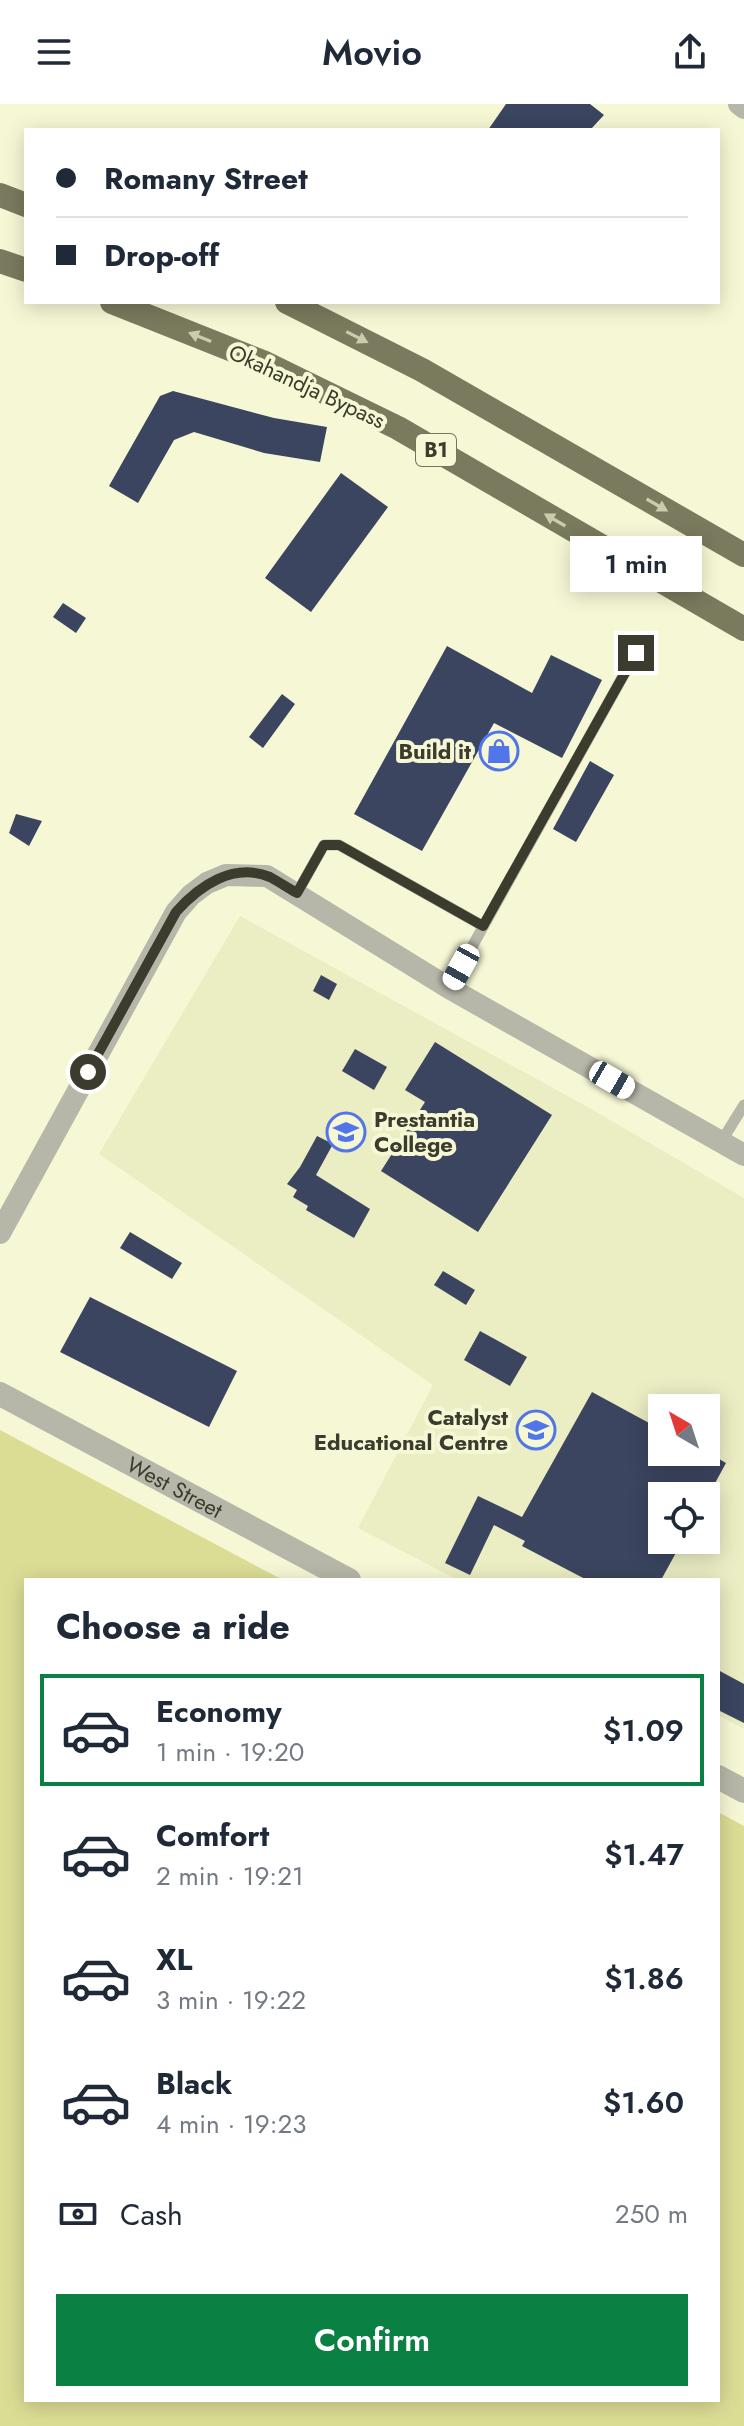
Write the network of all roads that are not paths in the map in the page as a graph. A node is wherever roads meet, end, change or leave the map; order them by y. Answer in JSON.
{"nodes":[{"id":1,"x":739,"y":104,"type":"edge"},
{"id":2,"x":744,"y":108,"type":"edge"},
{"id":3,"x":0,"y":195,"type":"edge"},
{"id":4,"x":24,"y":204,"type":"edge"},
{"id":5,"x":0,"y":261,"type":"edge"},
{"id":6,"x":24,"y":269,"type":"edge"},
{"id":7,"x":117,"y":304,"type":"edge"},
{"id":8,"x":291,"y":304,"type":"edge"},
{"id":9,"x":744,"y":555,"type":"edge"},
{"id":10,"x":744,"y":629,"type":"edge"},
{"id":11,"x":636,"y":653,"type":"dead end"},
{"id":12,"x":297,"y":893,"type":"junction"},
{"id":13,"x":483,"y":926,"type":"junction"},
{"id":14,"x":449,"y":988,"type":"junction"},
{"id":15,"x":744,"y":1105,"type":"edge"},
{"id":16,"x":721,"y":1142,"type":"junction"},
{"id":17,"x":744,"y":1155,"type":"edge"},
{"id":18,"x":0,"y":1233,"type":"edge"},
{"id":19,"x":0,"y":1394,"type":"edge"},
{"id":20,"x":345,"y":1578,"type":"edge"},
{"id":21,"x":720,"y":1778,"type":"edge"},
{"id":22,"x":744,"y":1791,"type":"edge"}],
"edges":[{"from":1,"to":2,"type":"street"},
{"from":3,"to":4,"type":"highway"},
{"from":5,"to":6,"type":"highway"},
{"from":10,"to":7,"type":"highway","name":"Okahandja Bypass","number":"B1","one_way":true},
{"from":8,"to":9,"type":"highway","one_way":true},
{"from":11,"to":13,"type":"lane"},
{"from":12,"to":13,"type":"lane"},
{"from":12,"to":14,"type":"street"},
{"from":12,"to":18,"type":"street"},
{"from":13,"to":14,"type":"lane"},
{"from":14,"to":16,"type":"street"},
{"from":15,"to":16,"type":"lane"},
{"from":16,"to":17,"type":"street"},
{"from":19,"to":20,"type":"street","name":"West Street"},
{"from":21,"to":22,"type":"street"}]}
